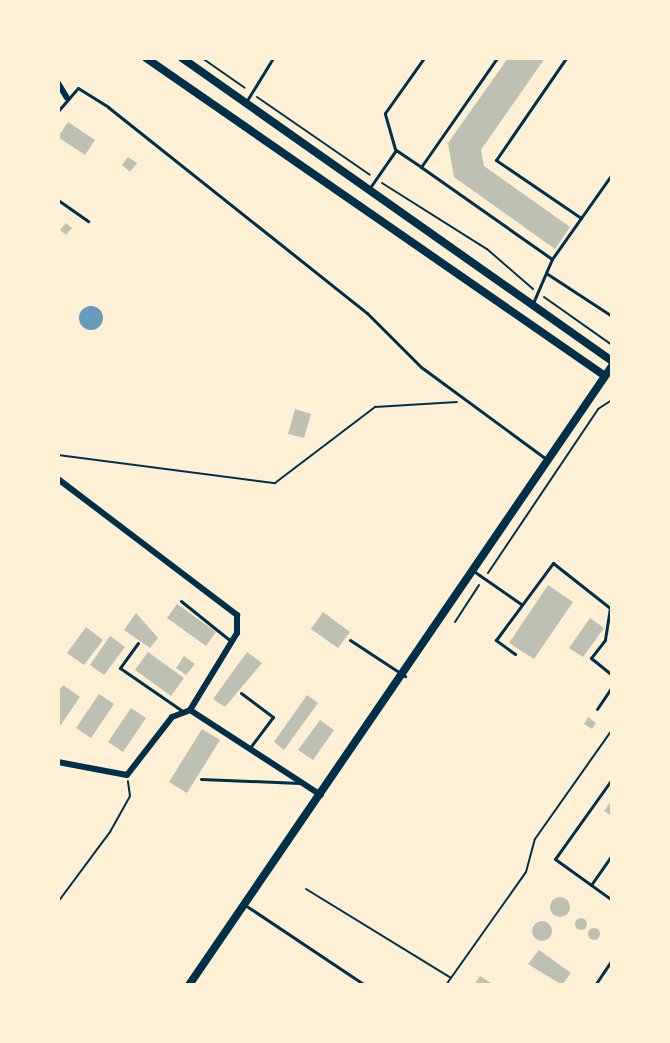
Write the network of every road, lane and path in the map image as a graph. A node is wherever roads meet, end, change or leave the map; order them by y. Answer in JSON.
{"nodes":[{"id":1,"x":146,"y":58,"type":"edge"},
{"id":2,"x":182,"y":58,"type":"edge"},
{"id":3,"x":202,"y":58,"type":"edge"},
{"id":4,"x":273,"y":58,"type":"edge"},
{"id":5,"x":424,"y":58,"type":"edge"},
{"id":6,"x":497,"y":58,"type":"edge"},
{"id":7,"x":566,"y":58,"type":"edge"},
{"id":8,"x":58,"y":83,"type":"edge"},
{"id":9,"x":251,"y":93,"type":"junction"},
{"id":10,"x":67,"y":98,"type":"junction"},
{"id":11,"x":246,"y":102,"type":"junction"},
{"id":12,"x":58,"y":111,"type":"edge"},
{"id":13,"x":396,"y":150,"type":"junction"},
{"id":14,"x":421,"y":167,"type":"junction"},
{"id":15,"x":612,"y":174,"type":"edge"},
{"id":16,"x":376,"y":179,"type":"junction"},
{"id":17,"x":369,"y":189,"type":"junction"},
{"id":18,"x":58,"y":200,"type":"edge"},
{"id":19,"x":581,"y":218,"type":"junction"},
{"id":20,"x":88,"y":221,"type":"dead end"},
{"id":21,"x":552,"y":259,"type":"junction"},
{"id":22,"x":546,"y":273,"type":"junction"},
{"id":23,"x":537,"y":292,"type":"junction"},
{"id":24,"x":533,"y":303,"type":"junction"},
{"id":25,"x":612,"y":316,"type":"edge"},
{"id":26,"x":612,"y":345,"type":"edge"},
{"id":27,"x":612,"y":363,"type":"edge"},
{"id":28,"x":605,"y":376,"type":"junction"},
{"id":29,"x":612,"y":400,"type":"edge"},
{"id":30,"x":467,"y":401,"type":"junction"},
{"id":31,"x":58,"y":455,"type":"edge"},
{"id":32,"x":549,"y":460,"type":"junction"},
{"id":33,"x":58,"y":479,"type":"edge"},
{"id":34,"x":475,"y":572,"type":"junction"},
{"id":35,"x":484,"y":578,"type":"junction"},
{"id":36,"x":181,"y":601,"type":"dead end"},
{"id":37,"x":521,"y":605,"type":"junction"},
{"id":38,"x":455,"y":622,"type":"dead end"},
{"id":39,"x":350,"y":640,"type":"dead end"},
{"id":40,"x":232,"y":642,"type":"junction"},
{"id":41,"x":138,"y":643,"type":"dead end"},
{"id":42,"x":515,"y":654,"type":"dead end"},
{"id":43,"x":612,"y":675,"type":"edge"},
{"id":44,"x":405,"y":676,"type":"junction"},
{"id":45,"x":612,"y":687,"type":"edge"},
{"id":46,"x":241,"y":693,"type":"dead end"},
{"id":47,"x":597,"y":709,"type":"dead end"},
{"id":48,"x":181,"y":710,"type":"junction"},
{"id":49,"x":190,"y":710,"type":"junction"},
{"id":50,"x":612,"y":730,"type":"edge"},
{"id":51,"x":250,"y":748,"type":"junction"},
{"id":52,"x":58,"y":762,"type":"edge"},
{"id":53,"x":127,"y":775,"type":"junction"},
{"id":54,"x":201,"y":779,"type":"dead end"},
{"id":55,"x":612,"y":779,"type":"edge"},
{"id":56,"x":302,"y":781,"type":"junction"},
{"id":57,"x":321,"y":795,"type":"junction"},
{"id":58,"x":612,"y":855,"type":"edge"},
{"id":59,"x":591,"y":885,"type":"junction"},
{"id":60,"x":306,"y":889,"type":"dead end"},
{"id":61,"x":612,"y":900,"type":"edge"},
{"id":62,"x":58,"y":902,"type":"edge"},
{"id":63,"x":245,"y":905,"type":"junction"},
{"id":64,"x":612,"y":960,"type":"edge"},
{"id":65,"x":451,"y":978,"type":"junction"},
{"id":66,"x":189,"y":985,"type":"edge"},
{"id":67,"x":365,"y":985,"type":"edge"},
{"id":68,"x":446,"y":985,"type":"edge"},
{"id":69,"x":595,"y":985,"type":"edge"}],
"edges":[{"from":1,"to":28,"type":"main road"},
{"from":2,"to":11,"type":"main road"},
{"from":3,"to":9,"type":"path"},
{"from":4,"to":9,"type":"lane"},
{"from":5,"to":13,"type":"lane"},
{"from":6,"to":14,"type":"lane"},
{"from":7,"to":19,"type":"lane"},
{"from":8,"to":10,"type":"street"},
{"from":9,"to":11,"type":"lane"},
{"from":9,"to":16,"type":"path"},
{"from":10,"to":12,"type":"lane"},
{"from":10,"to":30,"type":"lane"},
{"from":11,"to":17,"type":"main road"},
{"from":13,"to":14,"type":"lane"},
{"from":13,"to":16,"type":"lane"},
{"from":14,"to":21,"type":"lane"},
{"from":15,"to":19,"type":"lane"},
{"from":16,"to":17,"type":"lane"},
{"from":16,"to":23,"type":"path"},
{"from":17,"to":24,"type":"main road"},
{"from":18,"to":20,"type":"lane"},
{"from":19,"to":21,"type":"lane"},
{"from":21,"to":22,"type":"lane"},
{"from":22,"to":23,"type":"lane"},
{"from":22,"to":25,"type":"lane"},
{"from":23,"to":24,"type":"lane"},
{"from":23,"to":26,"type":"path"},
{"from":24,"to":27,"type":"main road"},
{"from":27,"to":28,"type":"main road"},
{"from":28,"to":32,"type":"main road"},
{"from":29,"to":35,"type":"path"},
{"from":30,"to":31,"type":"path"},
{"from":30,"to":32,"type":"lane"},
{"from":32,"to":34,"type":"main road"},
{"from":33,"to":40,"type":"street"},
{"from":34,"to":35,"type":"lane"},
{"from":34,"to":44,"type":"main road"},
{"from":35,"to":37,"type":"lane"},
{"from":35,"to":38,"type":"path"},
{"from":36,"to":40,"type":"lane"},
{"from":37,"to":42,"type":"lane"},
{"from":37,"to":43,"type":"lane"},
{"from":39,"to":44,"type":"lane"},
{"from":40,"to":49,"type":"street"},
{"from":41,"to":48,"type":"lane"},
{"from":44,"to":57,"type":"main road"},
{"from":45,"to":47,"type":"lane"},
{"from":46,"to":51,"type":"lane"},
{"from":48,"to":49,"type":"street"},
{"from":48,"to":53,"type":"street"},
{"from":49,"to":51,"type":"street"},
{"from":50,"to":65,"type":"path"},
{"from":51,"to":56,"type":"street"},
{"from":52,"to":53,"type":"street"},
{"from":53,"to":62,"type":"path"},
{"from":54,"to":56,"type":"lane"},
{"from":55,"to":59,"type":"lane"},
{"from":56,"to":57,"type":"street"},
{"from":57,"to":63,"type":"main road"},
{"from":58,"to":59,"type":"lane"},
{"from":59,"to":61,"type":"lane"},
{"from":60,"to":65,"type":"path"},
{"from":63,"to":66,"type":"main road"},
{"from":63,"to":67,"type":"lane"},
{"from":64,"to":69,"type":"lane"},
{"from":65,"to":68,"type":"path"}]}
